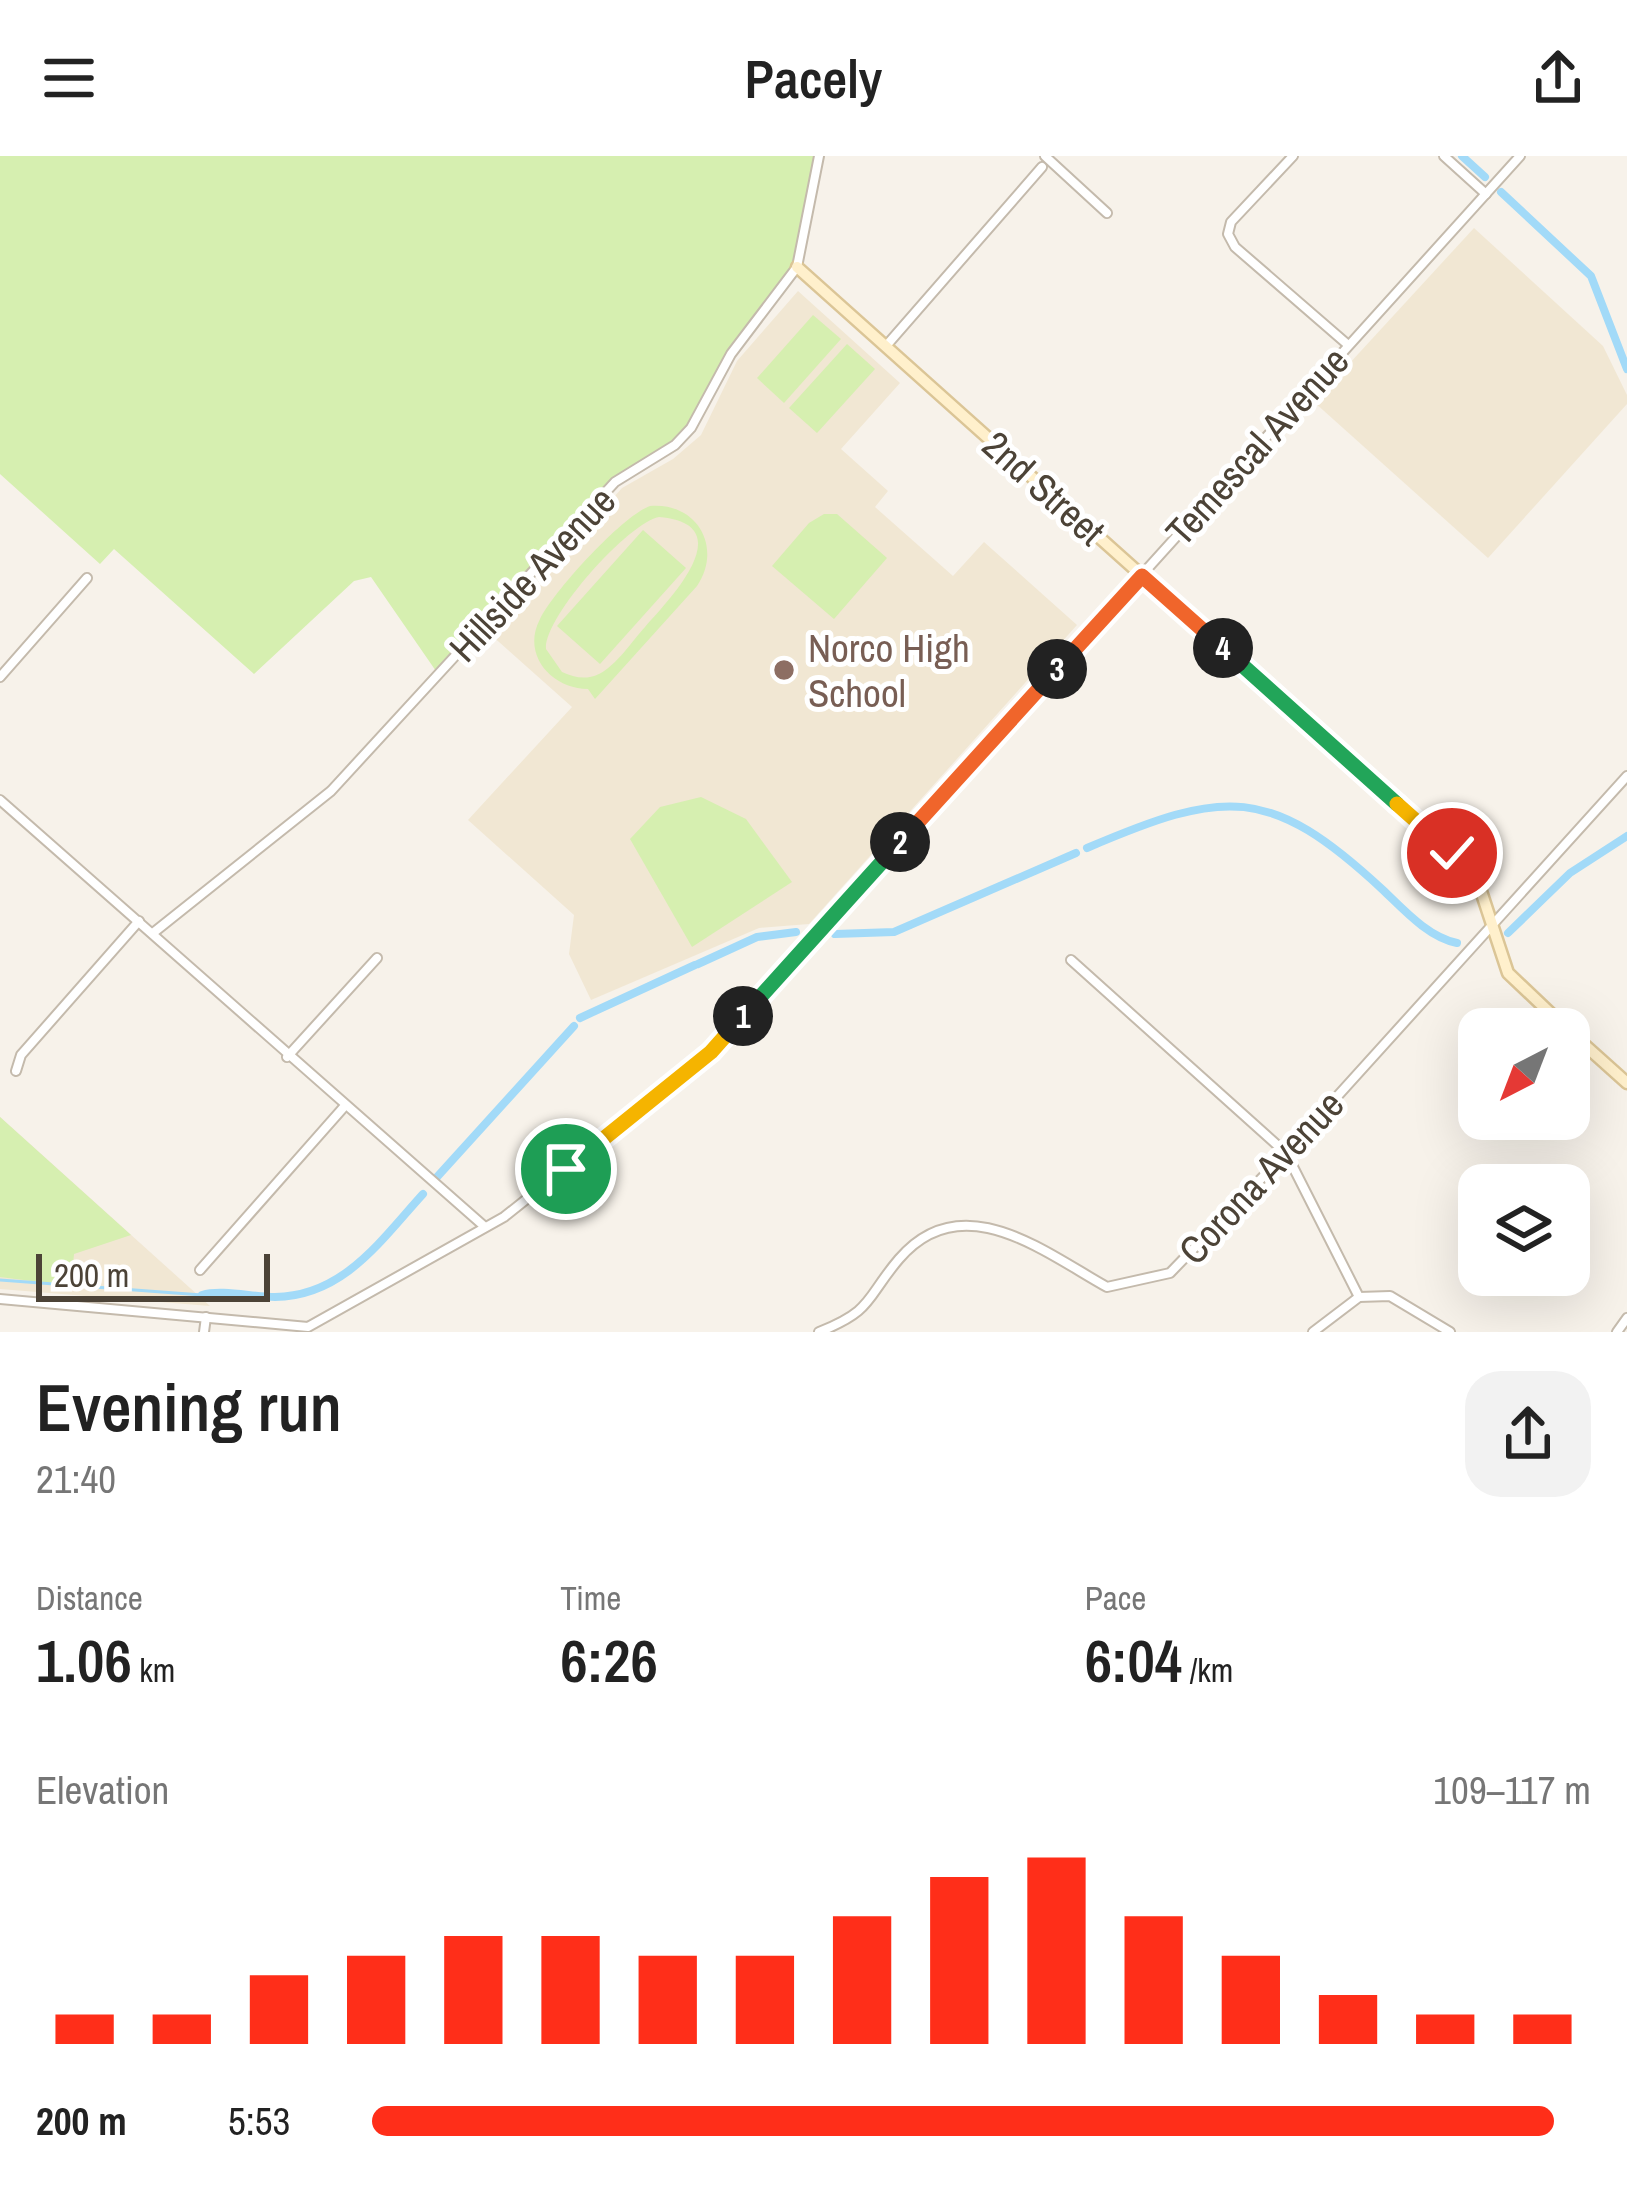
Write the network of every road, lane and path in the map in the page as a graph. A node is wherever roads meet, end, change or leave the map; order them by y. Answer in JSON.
{"nodes":[{"id":1,"x":820,"y":156,"type":"edge"},
{"id":2,"x":1045,"y":156,"type":"edge"},
{"id":3,"x":1293,"y":156,"type":"edge"},
{"id":4,"x":1444,"y":156,"type":"edge"},
{"id":5,"x":1520,"y":156,"type":"edge"},
{"id":6,"x":1042,"y":167,"type":"dead end"},
{"id":7,"x":1486,"y":194,"type":"junction"},
{"id":8,"x":1107,"y":212,"type":"dead end"},
{"id":9,"x":797,"y":267,"type":"junction"},
{"id":10,"x":1347,"y":344,"type":"junction"},
{"id":11,"x":886,"y":346,"type":"junction"},
{"id":12,"x":1142,"y":576,"type":"junction"},
{"id":13,"x":87,"y":578,"type":"dead end"},
{"id":14,"x":0,"y":677,"type":"edge"},
{"id":15,"x":1627,"y":776,"type":"edge"},
{"id":16,"x":0,"y":800,"type":"edge"},
{"id":17,"x":139,"y":922,"type":"junction"},
{"id":18,"x":1492,"y":927,"type":"junction"},
{"id":19,"x":153,"y":934,"type":"junction"},
{"id":20,"x":377,"y":958,"type":"dead end"},
{"id":21,"x":1071,"y":960,"type":"dead end"},
{"id":22,"x":1545,"y":1008,"type":"edge"},
{"id":23,"x":1590,"y":1050,"type":"edge"},
{"id":24,"x":287,"y":1057,"type":"junction"},
{"id":25,"x":16,"y":1071,"type":"dead end"},
{"id":26,"x":1627,"y":1083,"type":"edge"},
{"id":27,"x":343,"y":1108,"type":"junction"},
{"id":28,"x":1286,"y":1153,"type":"junction"},
{"id":29,"x":485,"y":1228,"type":"junction"},
{"id":30,"x":200,"y":1270,"type":"dead end"},
{"id":31,"x":1360,"y":1297,"type":"junction"},
{"id":32,"x":0,"y":1299,"type":"edge"},
{"id":33,"x":206,"y":1317,"type":"junction"},
{"id":34,"x":1627,"y":1318,"type":"edge"},
{"id":35,"x":308,"y":1330,"type":"edge"},
{"id":36,"x":204,"y":1332,"type":"edge"},
{"id":37,"x":819,"y":1332,"type":"edge"},
{"id":38,"x":1313,"y":1332,"type":"edge"},
{"id":39,"x":1450,"y":1332,"type":"edge"},
{"id":40,"x":1618,"y":1332,"type":"edge"}],
"edges":[{"from":1,"to":9,"type":"street","name":"Hillside Avenue"},
{"from":2,"to":8,"type":"street"},
{"from":3,"to":10,"type":"street"},
{"from":4,"to":7,"type":"street"},
{"from":5,"to":7,"type":"street","name":"Temescal Avenue"},
{"from":6,"to":11,"type":"street"},
{"from":7,"to":10,"type":"street","name":"Temescal Avenue"},
{"from":9,"to":11,"type":"street","name":"2nd Street"},
{"from":9,"to":19,"type":"street","name":"Hillside Avenue"},
{"from":10,"to":12,"type":"street","name":"Temescal Avenue"},
{"from":11,"to":12,"type":"street","name":"2nd Street"},
{"from":12,"to":18,"type":"street","name":"2nd Street"},
{"from":12,"to":29,"type":"street","name":"Temescal Avenue"},
{"from":13,"to":14,"type":"street"},
{"from":15,"to":18,"type":"street","name":"Corona Avenue"},
{"from":16,"to":17,"type":"street"},
{"from":17,"to":19,"type":"street"},
{"from":17,"to":25,"type":"street"},
{"from":18,"to":22,"type":"street","name":"2nd Street"},
{"from":18,"to":28,"type":"street","name":"Corona Avenue"},
{"from":19,"to":24,"type":"street"},
{"from":20,"to":24,"type":"street"},
{"from":21,"to":28,"type":"street"},
{"from":23,"to":26,"type":"street","name":"2nd Street"},
{"from":24,"to":27,"type":"street"},
{"from":27,"to":29,"type":"street"},
{"from":27,"to":30,"type":"street"},
{"from":28,"to":31,"type":"street"},
{"from":28,"to":37,"type":"street","name":"Corona Avenue"},
{"from":29,"to":35,"type":"street","name":"Temescal Avenue"},
{"from":31,"to":38,"type":"street"},
{"from":31,"to":39,"type":"street"},
{"from":32,"to":33,"type":"street","name":"Temescal Avenue"},
{"from":33,"to":35,"type":"street","name":"Temescal Avenue"},
{"from":33,"to":36,"type":"street"},
{"from":34,"to":40,"type":"street"}]}
